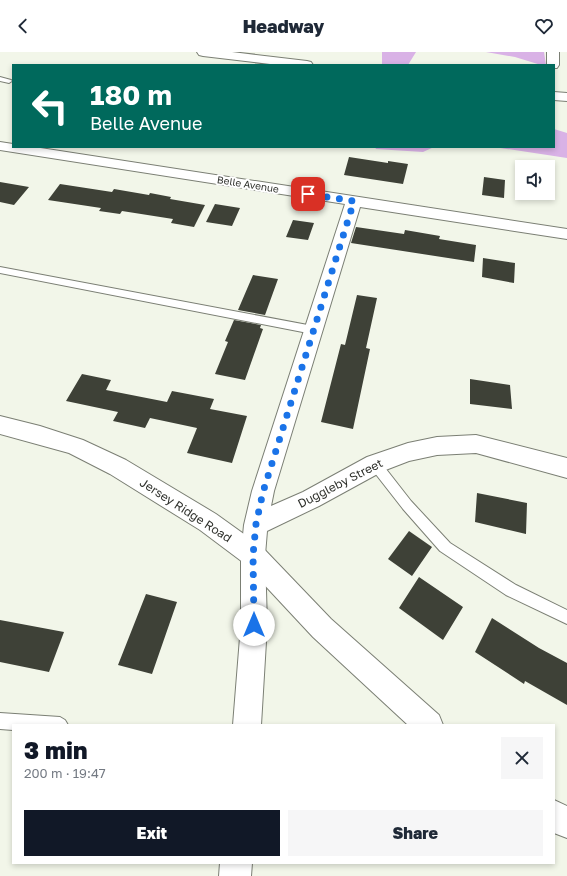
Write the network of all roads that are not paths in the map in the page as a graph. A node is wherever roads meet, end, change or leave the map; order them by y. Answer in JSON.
{"nodes":[{"id":1,"x":203,"y":52,"type":"edge"},
{"id":2,"x":553,"y":52,"type":"edge"},
{"id":3,"x":299,"y":64,"type":"edge"},
{"id":4,"x":552,"y":64,"type":"edge"},
{"id":5,"x":0,"y":79,"type":"edge"},
{"id":6,"x":9,"y":81,"type":"dead end"},
{"id":7,"x":555,"y":96,"type":"edge"},
{"id":8,"x":567,"y":98,"type":"edge"},
{"id":9,"x":0,"y":146,"type":"edge"},
{"id":10,"x":12,"y":148,"type":"edge"},
{"id":11,"x":13,"y":148,"type":"edge"},
{"id":12,"x":354,"y":201,"type":"junction"},
{"id":13,"x":567,"y":234,"type":"edge"},
{"id":14,"x":0,"y":270,"type":"edge"},
{"id":15,"x":314,"y":330,"type":"junction"},
{"id":16,"x":0,"y":425,"type":"edge"},
{"id":17,"x":375,"y":464,"type":"junction"},
{"id":18,"x":567,"y":468,"type":"edge"},
{"id":19,"x":256,"y":524,"type":"junction"},
{"id":20,"x":253,"y":555,"type":"junction"},
{"id":21,"x":567,"y":617,"type":"edge"},
{"id":22,"x":0,"y":721,"type":"edge"},
{"id":23,"x":45,"y":724,"type":"edge"},
{"id":24,"x":247,"y":724,"type":"edge"},
{"id":25,"x":428,"y":724,"type":"edge"},
{"id":26,"x":555,"y":816,"type":"edge"},
{"id":27,"x":567,"y":823,"type":"edge"},
{"id":28,"x":236,"y":864,"type":"edge"},
{"id":29,"x":235,"y":876,"type":"edge"}],
"edges":[{"from":1,"to":3,"type":"street"},
{"from":2,"to":4,"type":"street"},
{"from":5,"to":6,"type":"lane"},
{"from":7,"to":8,"type":"street"},
{"from":9,"to":10,"type":"street","name":"Belle Avenue"},
{"from":11,"to":12,"type":"street","name":"Belle Avenue"},
{"from":12,"to":13,"type":"street","name":"Belle Avenue"},
{"from":12,"to":15,"type":"street"},
{"from":14,"to":15,"type":"lane"},
{"from":15,"to":19,"type":"street"},
{"from":16,"to":20,"type":"street","name":"Jersey Ridge Road"},
{"from":17,"to":18,"type":"street","name":"Duggleby Street"},
{"from":17,"to":19,"type":"street","name":"Duggleby Street"},
{"from":17,"to":21,"type":"lane"},
{"from":19,"to":20,"type":"street"},
{"from":20,"to":24,"type":"street"},
{"from":20,"to":25,"type":"street","name":"Jersey Ridge Road"},
{"from":22,"to":23,"type":"lane"},
{"from":26,"to":27,"type":"street"},
{"from":28,"to":29,"type":"street"}]}
